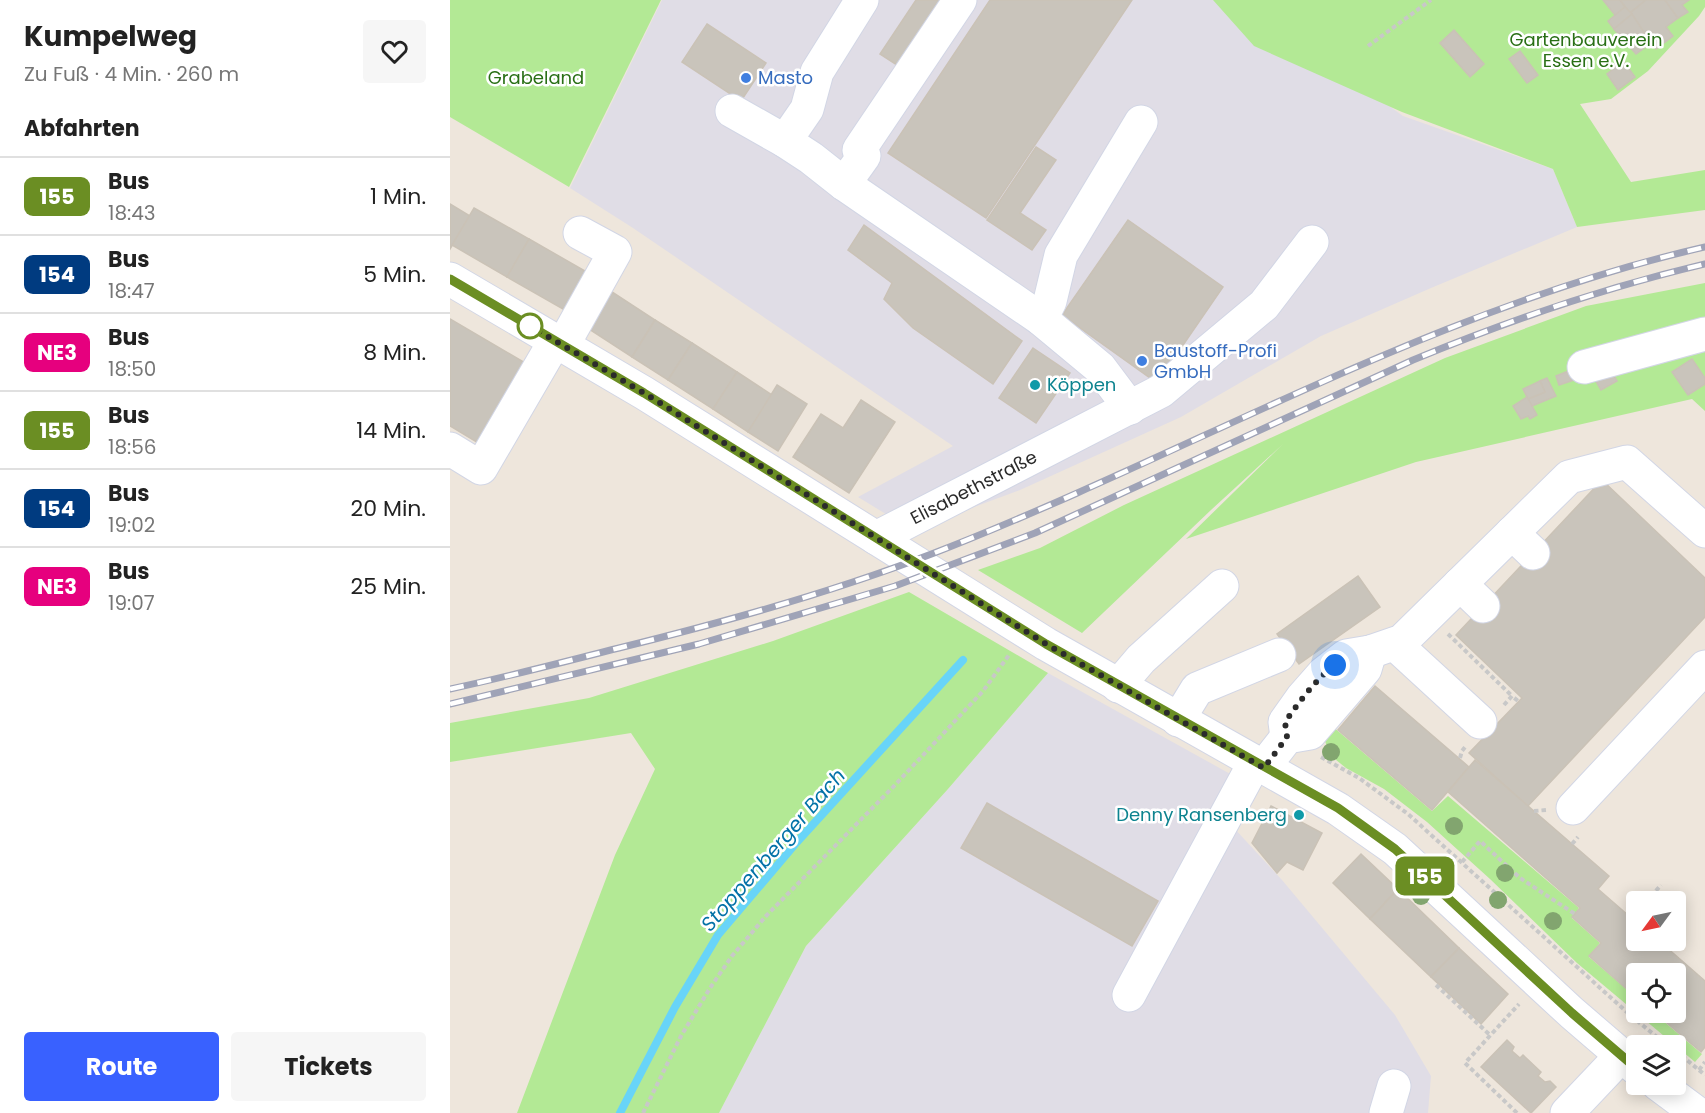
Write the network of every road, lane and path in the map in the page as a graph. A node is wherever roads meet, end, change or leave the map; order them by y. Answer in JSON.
{"nodes":[{"id":1,"x":862,"y":0,"type":"edge"},
{"id":2,"x":960,"y":0,"type":"edge"},
{"id":3,"x":1431,"y":0,"type":"edge"},
{"id":4,"x":1368,"y":46,"type":"dead end"},
{"id":5,"x":732,"y":111,"type":"dead end"},
{"id":6,"x":1141,"y":122,"type":"dead end"},
{"id":7,"x":785,"y":141,"type":"junction"},
{"id":8,"x":844,"y":184,"type":"junction"},
{"id":9,"x":580,"y":233,"type":"dead end"},
{"id":10,"x":1312,"y":242,"type":"dead end"},
{"id":11,"x":641,"y":243,"type":"dead end"},
{"id":12,"x":450,"y":279,"type":"edge"},
{"id":13,"x":1041,"y":320,"type":"junction"},
{"id":14,"x":1705,"y":334,"type":"edge"},
{"id":15,"x":562,"y":345,"type":"junction"},
{"id":16,"x":1584,"y":368,"type":"dead end"},
{"id":17,"x":1130,"y":408,"type":"junction"},
{"id":18,"x":450,"y":449,"type":"edge"},
{"id":19,"x":1705,"y":531,"type":"edge"},
{"id":20,"x":876,"y":538,"type":"junction"},
{"id":21,"x":1222,"y":586,"type":"dead end"},
{"id":22,"x":1429,"y":615,"type":"junction"},
{"id":23,"x":1024,"y":631,"type":"junction"},
{"id":24,"x":1383,"y":648,"type":"junction"},
{"id":25,"x":1279,"y":655,"type":"dead end"},
{"id":26,"x":1705,"y":667,"type":"edge"},
{"id":27,"x":1118,"y":686,"type":"junction"},
{"id":28,"x":1512,"y":696,"type":"dead end"},
{"id":29,"x":1178,"y":720,"type":"junction"},
{"id":30,"x":1480,"y":722,"type":"dead end"},
{"id":31,"x":1260,"y":765,"type":"junction"},
{"id":32,"x":1573,"y":808,"type":"dead end"},
{"id":33,"x":1462,"y":862,"type":"dead end"},
{"id":34,"x":1661,"y":885,"type":"dead end"},
{"id":35,"x":1656,"y":891,"type":"edge"},
{"id":36,"x":1575,"y":914,"type":"dead end"},
{"id":37,"x":1560,"y":982,"type":"dead end"},
{"id":38,"x":1436,"y":985,"type":"dead end"},
{"id":39,"x":1129,"y":995,"type":"dead end"},
{"id":40,"x":1522,"y":1000,"type":"dead end"},
{"id":41,"x":1572,"y":1013,"type":"junction"},
{"id":42,"x":1490,"y":1035,"type":"junction"},
{"id":43,"x":1626,"y":1059,"type":"edge"},
{"id":44,"x":1686,"y":1059,"type":"edge"},
{"id":45,"x":1705,"y":1062,"type":"edge"},
{"id":46,"x":1626,"y":1065,"type":"edge"},
{"id":47,"x":1699,"y":1070,"type":"junction"},
{"id":48,"x":1705,"y":1075,"type":"edge"},
{"id":49,"x":1673,"y":1095,"type":"edge"},
{"id":50,"x":1579,"y":1109,"type":"edge"},
{"id":51,"x":643,"y":1113,"type":"edge"},
{"id":52,"x":1517,"y":1113,"type":"edge"},
{"id":53,"x":1697,"y":1113,"type":"edge"}],
"edges":[{"from":1,"to":7,"type":"street"},
{"from":2,"to":8,"type":"street"},
{"from":3,"to":4,"type":"path"},
{"from":5,"to":7,"type":"street"},
{"from":6,"to":13,"type":"street"},
{"from":7,"to":8,"type":"street"},
{"from":8,"to":13,"type":"street"},
{"from":9,"to":15,"type":"street"},
{"from":10,"to":17,"type":"street","name":"Elisabethstraße"},
{"from":11,"to":15,"type":"street"},
{"from":12,"to":15,"type":"street"},
{"from":13,"to":17,"type":"street"},
{"from":14,"to":16,"type":"street"},
{"from":15,"to":18,"type":"street"},
{"from":15,"to":20,"type":"street"},
{"from":17,"to":20,"type":"street","name":"Elisabethstraße"},
{"from":19,"to":22,"type":"street"},
{"from":20,"to":23,"type":"street"},
{"from":21,"to":27,"type":"street"},
{"from":22,"to":24,"type":"street"},
{"from":22,"to":28,"type":"path"},
{"from":23,"to":27,"type":"street"},
{"from":23,"to":51,"type":"path"},
{"from":24,"to":30,"type":"street"},
{"from":24,"to":31,"type":"street"},
{"from":25,"to":29,"type":"street"},
{"from":26,"to":32,"type":"street"},
{"from":27,"to":29,"type":"street"},
{"from":29,"to":31,"type":"street"},
{"from":31,"to":39,"type":"street"},
{"from":31,"to":41,"type":"street"},
{"from":33,"to":36,"type":"path"},
{"from":34,"to":35,"type":"path"},
{"from":37,"to":41,"type":"street"},
{"from":38,"to":42,"type":"path"},
{"from":40,"to":42,"type":"path"},
{"from":41,"to":43,"type":"street"},
{"from":42,"to":52,"type":"path"},
{"from":44,"to":47,"type":"path"},
{"from":45,"to":47,"type":"path"},
{"from":46,"to":50,"type":"street"},
{"from":47,"to":48,"type":"path"},
{"from":49,"to":53,"type":"street"}]}
